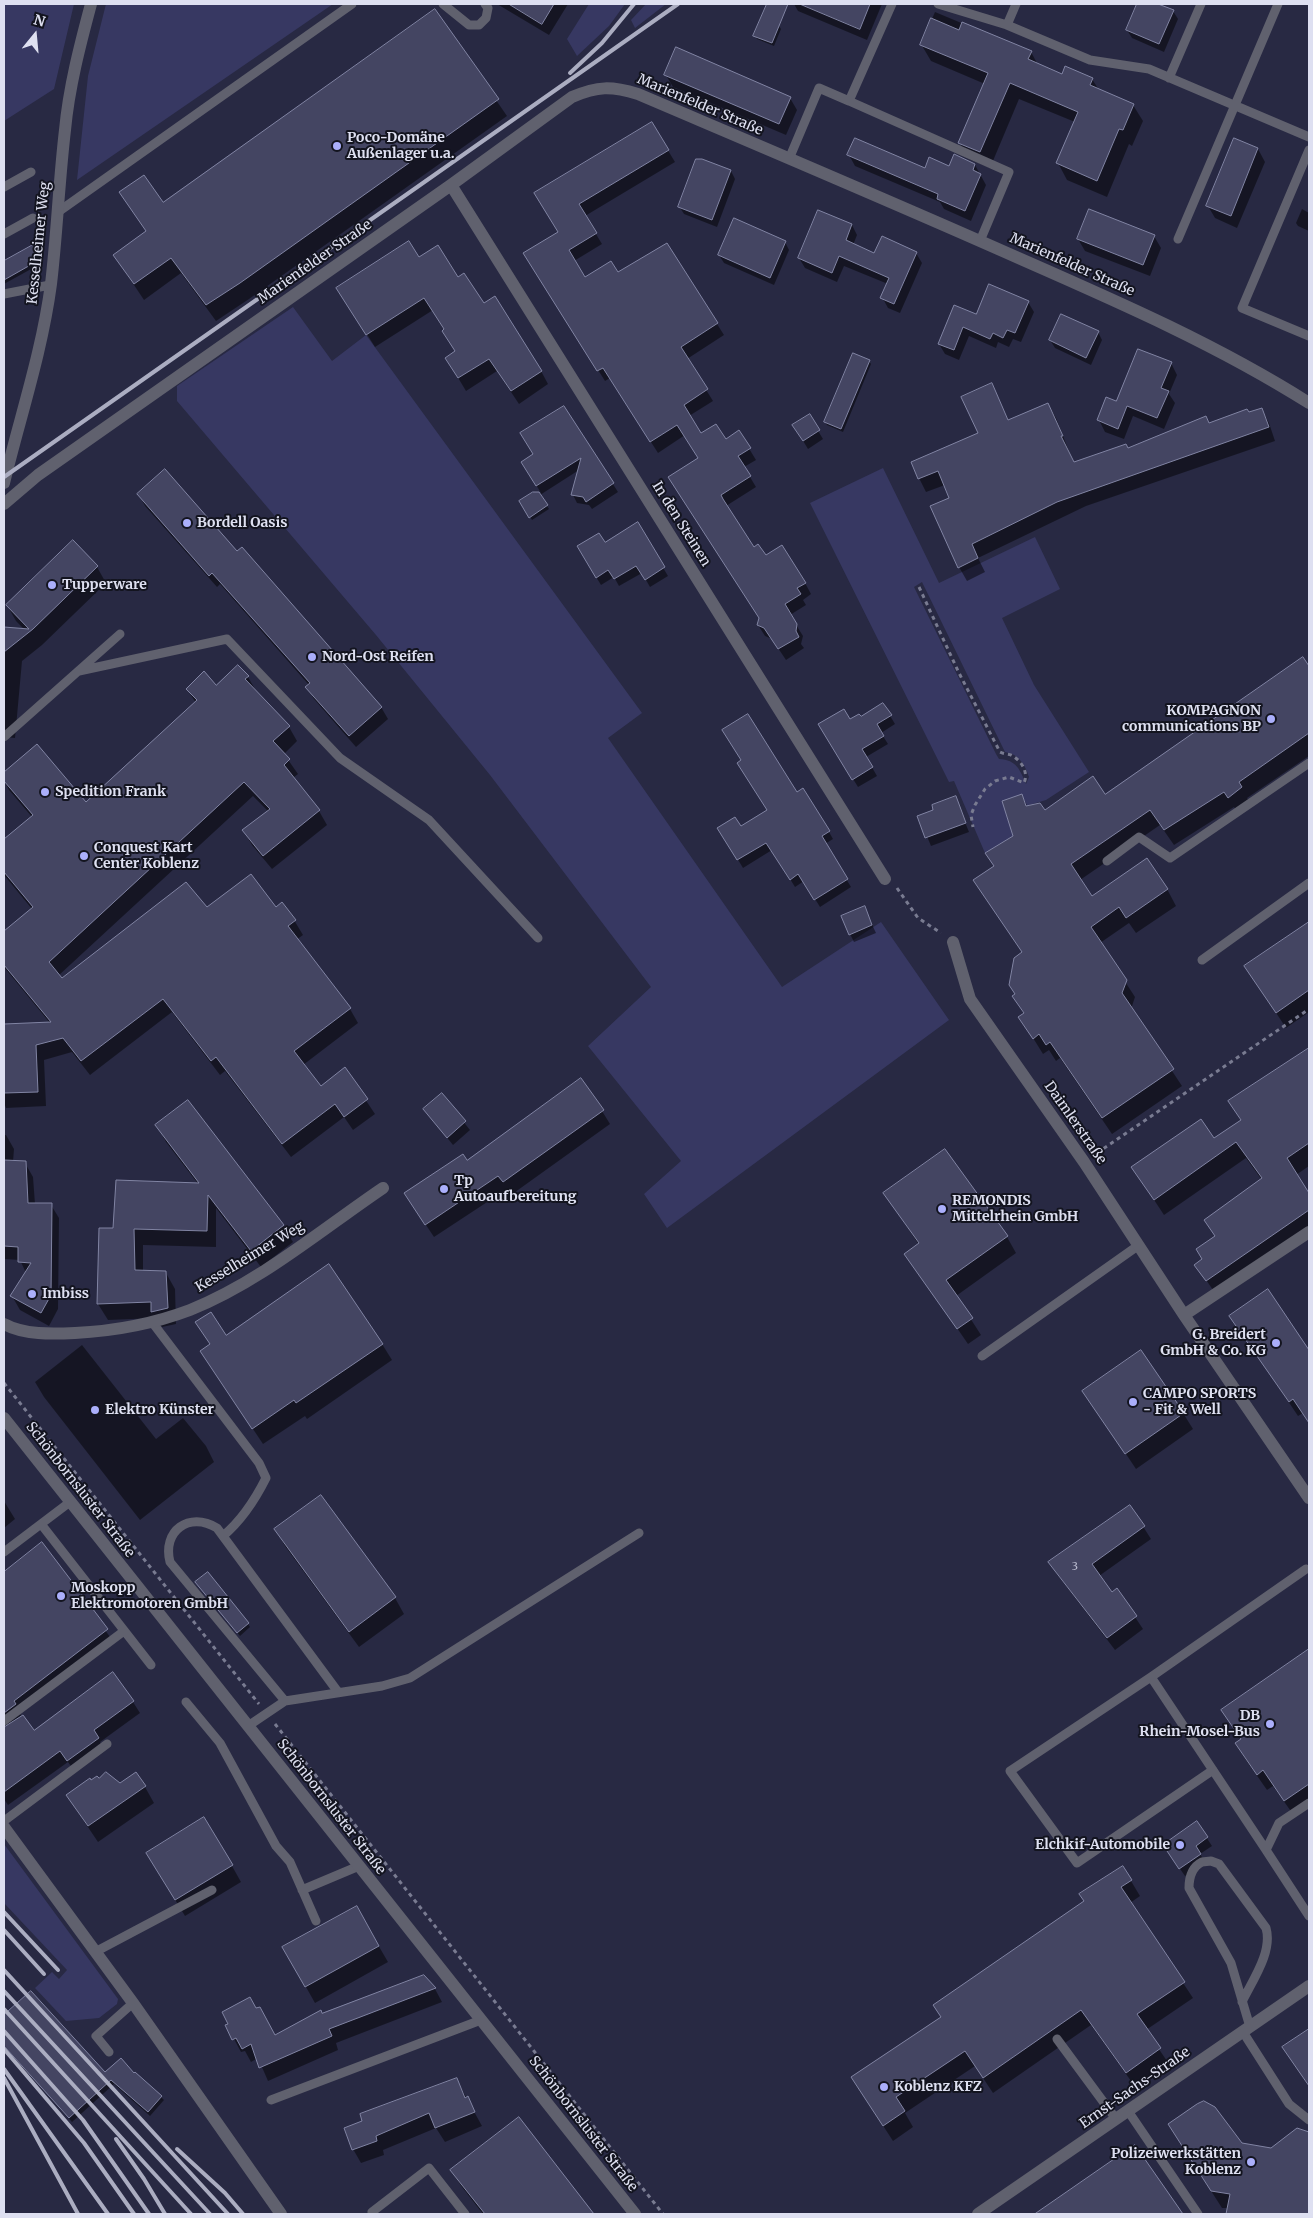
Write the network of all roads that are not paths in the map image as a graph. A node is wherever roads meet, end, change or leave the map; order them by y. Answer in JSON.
{"nodes":[{"id":1,"x":91,"y":4,"type":"edge"},
{"id":2,"x":352,"y":4,"type":"edge"},
{"id":3,"x":443,"y":4,"type":"edge"},
{"id":4,"x":485,"y":4,"type":"edge"},
{"id":5,"x":892,"y":4,"type":"edge"},
{"id":6,"x":938,"y":4,"type":"edge"},
{"id":7,"x":1016,"y":4,"type":"edge"},
{"id":8,"x":1201,"y":4,"type":"edge"},
{"id":9,"x":1278,"y":4,"type":"edge"},
{"id":10,"x":1007,"y":25,"type":"junction"},
{"id":11,"x":1169,"y":78,"type":"junction"},
{"id":12,"x":849,"y":101,"type":"junction"},
{"id":13,"x":1235,"y":106,"type":"junction"},
{"id":14,"x":1309,"y":137,"type":"edge"},
{"id":15,"x":1309,"y":153,"type":"edge"},
{"id":16,"x":789,"y":159,"type":"junction"},
{"id":17,"x":31,"y":172,"type":"dead end"},
{"id":18,"x":451,"y":185,"type":"junction"},
{"id":19,"x":4,"y":187,"type":"edge"},
{"id":20,"x":58,"y":212,"type":"junction"},
{"id":21,"x":33,"y":218,"type":"dead end"},
{"id":22,"x":4,"y":234,"type":"edge"},
{"id":23,"x":1178,"y":239,"type":"dead end"},
{"id":24,"x":980,"y":241,"type":"junction"},
{"id":25,"x":50,"y":285,"type":"junction"},
{"id":26,"x":4,"y":294,"type":"edge"},
{"id":27,"x":1309,"y":336,"type":"edge"},
{"id":28,"x":1309,"y":403,"type":"edge"},
{"id":29,"x":4,"y":483,"type":"edge"},
{"id":30,"x":4,"y":504,"type":"edge"},
{"id":31,"x":120,"y":634,"type":"dead end"},
{"id":32,"x":79,"y":671,"type":"junction"},
{"id":33,"x":4,"y":738,"type":"edge"},
{"id":34,"x":1309,"y":763,"type":"edge"},
{"id":35,"x":1107,"y":861,"type":"dead end"},
{"id":36,"x":885,"y":879,"type":"road end"},
{"id":37,"x":1309,"y":883,"type":"edge"},
{"id":38,"x":538,"y":938,"type":"dead end"},
{"id":39,"x":953,"y":942,"type":"road end"},
{"id":40,"x":1202,"y":960,"type":"dead end"},
{"id":41,"x":383,"y":1188,"type":"dead end"},
{"id":42,"x":1309,"y":1232,"type":"edge"},
{"id":43,"x":1139,"y":1245,"type":"junction"},
{"id":44,"x":1184,"y":1315,"type":"junction"},
{"id":45,"x":152,"y":1322,"type":"junction"},
{"id":46,"x":4,"y":1324,"type":"edge"},
{"id":47,"x":982,"y":1356,"type":"dead end"},
{"id":48,"x":4,"y":1418,"type":"edge"},
{"id":49,"x":1309,"y":1498,"type":"edge"},
{"id":50,"x":70,"y":1502,"type":"junction"},
{"id":51,"x":42,"y":1524,"type":"junction"},
{"id":52,"x":639,"y":1533,"type":"dead end"},
{"id":53,"x":223,"y":1536,"type":"junction"},
{"id":54,"x":4,"y":1552,"type":"edge"},
{"id":55,"x":1308,"y":1570,"type":"edge"},
{"id":56,"x":124,"y":1631,"type":"junction"},
{"id":57,"x":151,"y":1665,"type":"dead end"},
{"id":58,"x":1151,"y":1677,"type":"junction"},
{"id":59,"x":338,"y":1692,"type":"junction"},
{"id":60,"x":284,"y":1701,"type":"junction"},
{"id":61,"x":186,"y":1702,"type":"dead end"},
{"id":62,"x":4,"y":1721,"type":"edge"},
{"id":63,"x":248,"y":1726,"type":"junction"},
{"id":64,"x":107,"y":1744,"type":"dead end"},
{"id":65,"x":1213,"y":1770,"type":"junction"},
{"id":66,"x":1309,"y":1803,"type":"edge"},
{"id":67,"x":4,"y":1821,"type":"edge"},
{"id":68,"x":4,"y":1827,"type":"edge"},
{"id":69,"x":1266,"y":1850,"type":"junction"},
{"id":70,"x":359,"y":1866,"type":"junction"},
{"id":71,"x":212,"y":1890,"type":"dead end"},
{"id":72,"x":302,"y":1890,"type":"junction"},
{"id":73,"x":1309,"y":1916,"type":"edge"},
{"id":74,"x":316,"y":1921,"type":"dead end"},
{"id":75,"x":96,"y":1952,"type":"junction"},
{"id":76,"x":1309,"y":1986,"type":"edge"},
{"id":77,"x":1242,"y":2002,"type":"junction"},
{"id":78,"x":133,"y":2003,"type":"junction"},
{"id":79,"x":481,"y":2020,"type":"junction"},
{"id":80,"x":1246,"y":2030,"type":"junction"},
{"id":81,"x":1057,"y":2038,"type":"dead end"},
{"id":82,"x":109,"y":2052,"type":"dead end"},
{"id":83,"x":271,"y":2100,"type":"dead end"},
{"id":84,"x":1128,"y":2111,"type":"junction"},
{"id":85,"x":1116,"y":2119,"type":"junction"},
{"id":86,"x":1309,"y":2120,"type":"edge"},
{"id":87,"x":987,"y":2212,"type":"edge"},
{"id":88,"x":281,"y":2214,"type":"edge"},
{"id":89,"x":373,"y":2214,"type":"edge"},
{"id":90,"x":465,"y":2214,"type":"edge"},
{"id":91,"x":635,"y":2214,"type":"edge"},
{"id":92,"x":1198,"y":2214,"type":"edge"}],
"edges":[{"from":1,"to":20,"type":"street","name":"Kesselheimer Weg"},
{"from":2,"to":20,"type":"lane"},
{"from":3,"to":4,"type":"lane"},
{"from":5,"to":12,"type":"lane"},
{"from":6,"to":10,"type":"lane"},
{"from":7,"to":10,"type":"lane"},
{"from":8,"to":11,"type":"lane"},
{"from":9,"to":13,"type":"lane"},
{"from":10,"to":11,"type":"lane"},
{"from":11,"to":13,"type":"lane"},
{"from":12,"to":16,"type":"lane"},
{"from":12,"to":24,"type":"lane"},
{"from":13,"to":14,"type":"lane"},
{"from":13,"to":23,"type":"lane"},
{"from":15,"to":27,"type":"lane"},
{"from":16,"to":18,"type":"street","name":"Marienfelder Straße"},
{"from":16,"to":24,"type":"street","name":"Marienfelder Straße"},
{"from":17,"to":19,"type":"lane"},
{"from":18,"to":30,"type":"street","name":"Marienfelder Straße"},
{"from":18,"to":36,"type":"street","name":"In den Steinen"},
{"from":20,"to":25,"type":"street","name":"Kesselheimer Weg"},
{"from":21,"to":22,"type":"lane"},
{"from":24,"to":28,"type":"street","name":"Marienfelder Straße"},
{"from":25,"to":26,"type":"lane"},
{"from":25,"to":29,"type":"street","name":"Kesselheimer Weg"},
{"from":31,"to":32,"type":"lane"},
{"from":32,"to":33,"type":"lane"},
{"from":32,"to":38,"type":"lane"},
{"from":34,"to":35,"type":"lane"},
{"from":37,"to":40,"type":"lane"},
{"from":39,"to":43,"type":"street","name":"Daimlerstraße"},
{"from":41,"to":45,"type":"street","name":"Kesselheimer Weg"},
{"from":42,"to":44,"type":"street"},
{"from":43,"to":44,"type":"street","name":"Daimlerstraße"},
{"from":43,"to":47,"type":"lane"},
{"from":44,"to":49,"type":"street","name":"Daimlerstraße"},
{"from":45,"to":46,"type":"street","name":"Kesselheimer Weg"},
{"from":45,"to":53,"type":"lane"},
{"from":48,"to":50,"type":"street","name":"Schönbornsluster Straße"},
{"from":50,"to":51,"type":"lane"},
{"from":50,"to":63,"type":"street","name":"Schönbornsluster Straße"},
{"from":51,"to":54,"type":"lane"},
{"from":51,"to":56,"type":"lane"},
{"from":52,"to":59,"type":"lane"},
{"from":53,"to":59,"type":"lane"},
{"from":53,"to":60,"type":"lane"},
{"from":55,"to":58,"type":"lane"},
{"from":56,"to":57,"type":"lane"},
{"from":56,"to":62,"type":"lane"},
{"from":58,"to":65,"type":"lane"},
{"from":58,"to":65,"type":"lane"},
{"from":59,"to":60,"type":"lane"},
{"from":60,"to":63,"type":"lane"},
{"from":61,"to":72,"type":"lane"},
{"from":63,"to":70,"type":"street","name":"Schönbornsluster Straße"},
{"from":64,"to":67,"type":"lane"},
{"from":65,"to":69,"type":"lane"},
{"from":66,"to":69,"type":"lane"},
{"from":68,"to":75,"type":"street"},
{"from":69,"to":73,"type":"lane"},
{"from":70,"to":72,"type":"lane"},
{"from":70,"to":79,"type":"street","name":"Schönbornsluster Straße"},
{"from":71,"to":75,"type":"lane"},
{"from":72,"to":74,"type":"lane"},
{"from":75,"to":78,"type":"street"},
{"from":76,"to":80,"type":"street","name":"Ernst-Sachs-Straße"},
{"from":77,"to":77,"type":"lane"},
{"from":77,"to":80,"type":"lane"},
{"from":78,"to":82,"type":"lane"},
{"from":78,"to":88,"type":"street"},
{"from":79,"to":83,"type":"lane"},
{"from":79,"to":91,"type":"street","name":"Schönbornsluster Straße"},
{"from":80,"to":84,"type":"street","name":"Ernst-Sachs-Straße"},
{"from":80,"to":86,"type":"lane"},
{"from":81,"to":85,"type":"lane"},
{"from":84,"to":85,"type":"street","name":"Ernst-Sachs-Straße"},
{"from":84,"to":92,"type":"lane"},
{"from":85,"to":87,"type":"street","name":"Ernst-Sachs-Straße"},
{"from":89,"to":90,"type":"lane"}]}
